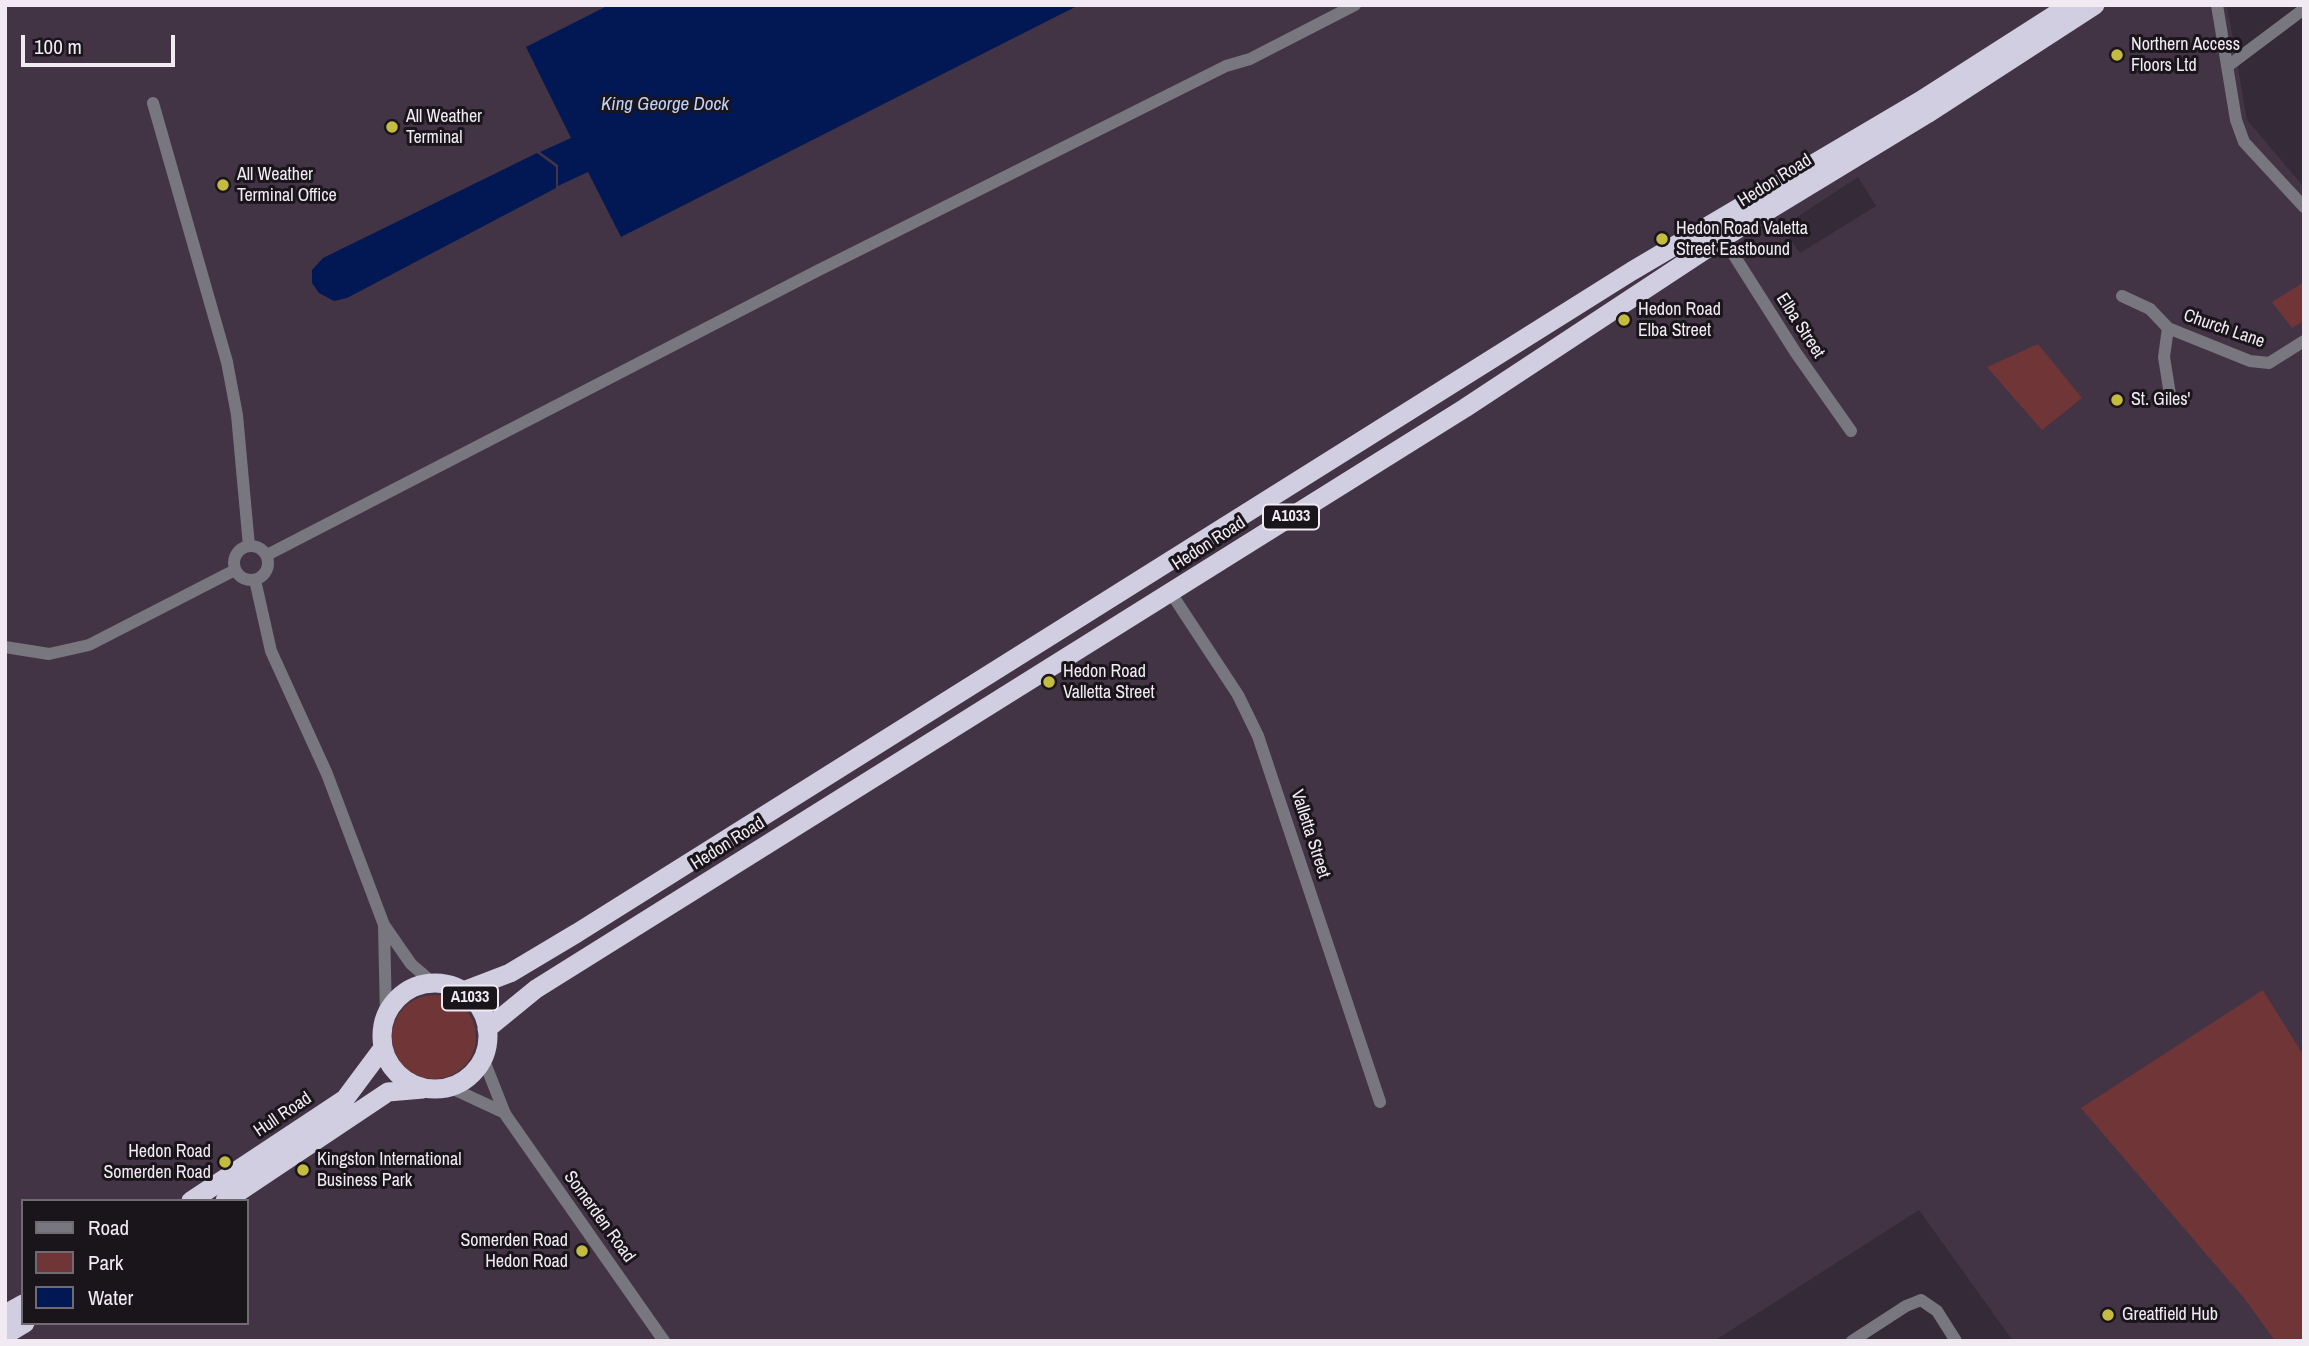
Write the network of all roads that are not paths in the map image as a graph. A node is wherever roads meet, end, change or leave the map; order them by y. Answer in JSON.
{"nodes":[{"id":1,"x":1355,"y":5,"type":"edge"},
{"id":2,"x":2070,"y":5,"type":"edge"},
{"id":3,"x":2095,"y":5,"type":"edge"},
{"id":4,"x":2217,"y":5,"type":"edge"},
{"id":5,"x":2304,"y":9,"type":"edge"},
{"id":6,"x":2228,"y":66,"type":"junction"},
{"id":7,"x":153,"y":103,"type":"dead end"},
{"id":8,"x":2304,"y":207,"type":"edge"},
{"id":9,"x":1723,"y":238,"type":"junction"},
{"id":10,"x":2122,"y":296,"type":"dead end"},
{"id":11,"x":2168,"y":328,"type":"junction"},
{"id":12,"x":2304,"y":341,"type":"edge"},
{"id":13,"x":2171,"y":401,"type":"dead end"},
{"id":14,"x":1851,"y":431,"type":"dead end"},
{"id":15,"x":249,"y":546,"type":"junction"},
{"id":16,"x":267,"y":555,"type":"junction"},
{"id":17,"x":235,"y":570,"type":"junction"},
{"id":18,"x":255,"y":580,"type":"junction"},
{"id":19,"x":1171,"y":593,"type":"junction"},
{"id":20,"x":5,"y":647,"type":"edge"},
{"id":21,"x":384,"y":925,"type":"junction"},
{"id":22,"x":433,"y":983,"type":"junction"},
{"id":23,"x":463,"y":991,"type":"junction"},
{"id":24,"x":386,"y":1016,"type":"junction"},
{"id":25,"x":487,"y":1029,"type":"junction"},
{"id":26,"x":383,"y":1048,"type":"junction"},
{"id":27,"x":483,"y":1058,"type":"junction"},
{"id":28,"x":449,"y":1087,"type":"junction"},
{"id":29,"x":427,"y":1089,"type":"junction"},
{"id":30,"x":1380,"y":1102,"type":"dead end"},
{"id":31,"x":505,"y":1114,"type":"junction"},
{"id":32,"x":194,"y":1199,"type":"edge"},
{"id":33,"x":228,"y":1199,"type":"edge"},
{"id":34,"x":21,"y":1305,"type":"edge"},
{"id":35,"x":5,"y":1314,"type":"edge"},
{"id":36,"x":22,"y":1325,"type":"edge"},
{"id":37,"x":5,"y":1335,"type":"edge"},
{"id":38,"x":664,"y":1341,"type":"edge"},
{"id":39,"x":1852,"y":1341,"type":"edge"},
{"id":40,"x":1956,"y":1341,"type":"edge"}],
"edges":[{"from":1,"to":16,"type":"street"},
{"from":2,"to":23,"type":"highway","name":"Hedon Road","number":"A1033"},
{"from":3,"to":9,"type":"highway","name":"Hedon Road","number":"A1033"},
{"from":4,"to":6,"type":"street"},
{"from":5,"to":6,"type":"street"},
{"from":6,"to":8,"type":"street"},
{"from":7,"to":15,"type":"street"},
{"from":9,"to":14,"type":"street","name":"Elba Street"},
{"from":9,"to":19,"type":"highway","name":"Hedon Road","number":"A1033"},
{"from":10,"to":11,"type":"street","name":"Church Lane"},
{"from":11,"to":12,"type":"street","name":"Church Lane"},
{"from":11,"to":13,"type":"street","name":"Church Lane"},
{"from":15,"to":16,"type":"street"},
{"from":15,"to":17,"type":"street"},
{"from":16,"to":18,"type":"street"},
{"from":17,"to":18,"type":"street"},
{"from":17,"to":20,"type":"street"},
{"from":18,"to":21,"type":"street"},
{"from":19,"to":25,"type":"highway","name":"Hedon Road","number":"A1033"},
{"from":19,"to":30,"type":"street","name":"Valletta Street"},
{"from":21,"to":22,"type":"street"},
{"from":21,"to":24,"type":"street"},
{"from":22,"to":23,"type":"highway","number":"A1033"},
{"from":22,"to":24,"type":"highway","number":"A1033"},
{"from":23,"to":25,"type":"highway","number":"A1033"},
{"from":24,"to":26,"type":"highway"},
{"from":25,"to":27,"type":"highway","number":"A1033"},
{"from":26,"to":29,"type":"highway"},
{"from":26,"to":32,"type":"highway","name":"Hull Road"},
{"from":27,"to":28,"type":"highway"},
{"from":27,"to":31,"type":"street","name":"Somerden Road"},
{"from":28,"to":29,"type":"highway"},
{"from":28,"to":31,"type":"street","name":"Somerden Road"},
{"from":29,"to":33,"type":"highway"},
{"from":31,"to":38,"type":"street","name":"Somerden Road"},
{"from":34,"to":35,"type":"highway"},
{"from":36,"to":37,"type":"highway"},
{"from":39,"to":40,"type":"street"}]}
